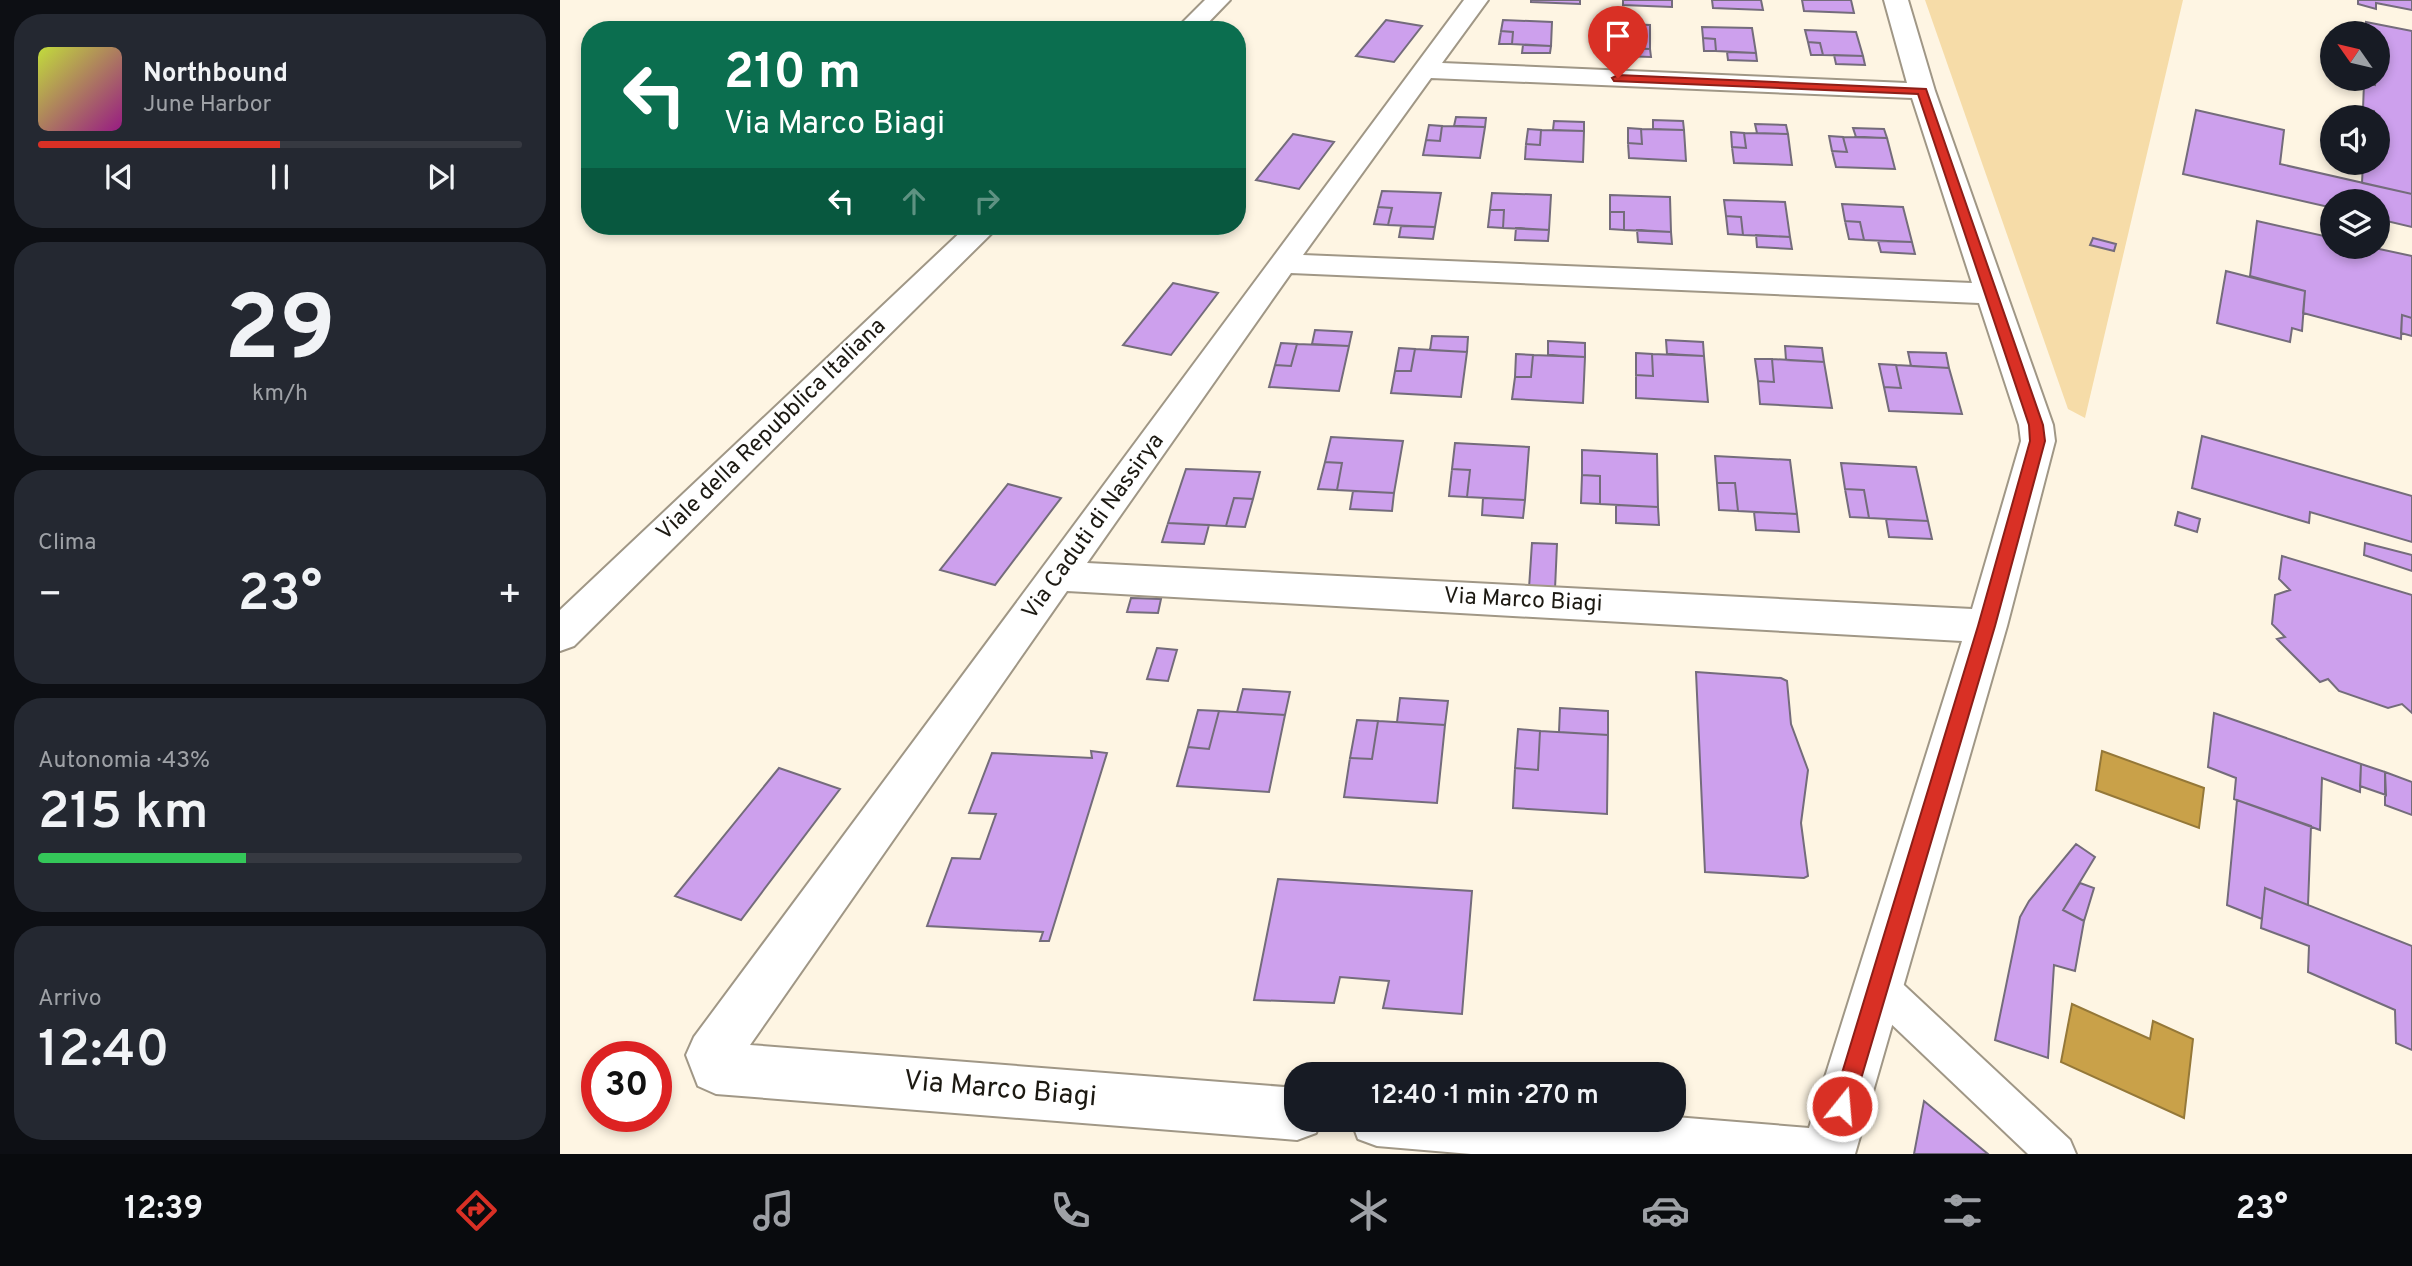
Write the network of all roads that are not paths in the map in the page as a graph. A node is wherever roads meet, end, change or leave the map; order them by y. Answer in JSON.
{"nodes":[{"id":1,"x":1218,"y":0,"type":"edge"},
{"id":2,"x":1476,"y":0,"type":"edge"},
{"id":3,"x":1896,"y":0,"type":"edge"},
{"id":4,"x":1196,"y":21,"type":"edge"},
{"id":5,"x":1424,"y":71,"type":"junction"},
{"id":6,"x":1922,"y":91,"type":"junction"},
{"id":7,"x":975,"y":235,"type":"edge"},
{"id":8,"x":1282,"y":263,"type":"junction"},
{"id":9,"x":1993,"y":295,"type":"junction"},
{"id":10,"x":1059,"y":576,"type":"junction"},
{"id":11,"x":1987,"y":626,"type":"junction"},
{"id":12,"x":560,"y":635,"type":"edge"},
{"id":13,"x":1878,"y":986,"type":"junction"},
{"id":14,"x":712,"y":1055,"type":"joint"},
{"id":15,"x":1284,"y":1113,"type":"edge"},
{"id":16,"x":1529,"y":1132,"type":"edge"},
{"id":17,"x":1807,"y":1154,"type":"edge"},
{"id":18,"x":1828,"y":1154,"type":"edge"},
{"id":19,"x":2056,"y":1154,"type":"edge"}],
"edges":[{"from":1,"to":4,"type":"street"},
{"from":2,"to":5,"type":"street","name":"Via Caduti di Nassirya"},
{"from":3,"to":6,"type":"street"},
{"from":5,"to":6,"type":"street"},
{"from":5,"to":8,"type":"street","name":"Via Caduti di Nassirya"},
{"from":6,"to":9,"type":"street"},
{"from":7,"to":12,"type":"street","name":"Viale della Repubblica Italiana"},
{"from":8,"to":9,"type":"street"},
{"from":8,"to":10,"type":"street","name":"Via Caduti di Nassirya"},
{"from":9,"to":11,"type":"street"},
{"from":10,"to":11,"type":"street","name":"Via Marco Biagi"},
{"from":10,"to":14,"type":"street","name":"Via Caduti di Nassirya"},
{"from":11,"to":13,"type":"street"},
{"from":13,"to":18,"type":"street"},
{"from":13,"to":19,"type":"lane"},
{"from":14,"to":15,"type":"street","name":"Via Marco Biagi"},
{"from":16,"to":17,"type":"street"}]}
